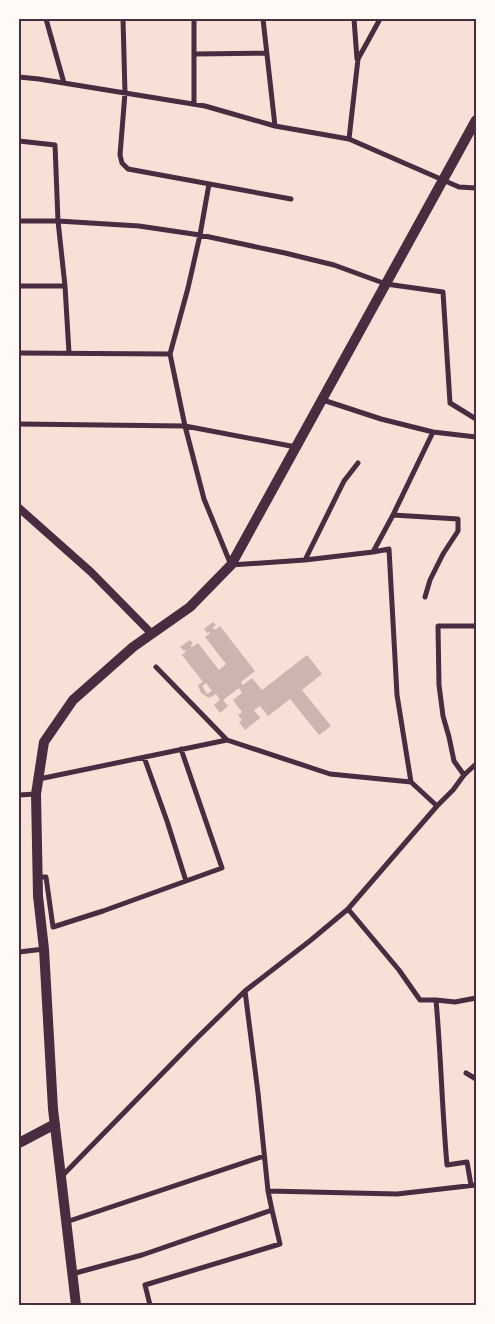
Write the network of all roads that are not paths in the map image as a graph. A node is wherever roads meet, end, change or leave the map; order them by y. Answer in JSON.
{"nodes":[{"id":1,"x":46,"y":19,"type":"edge"},
{"id":2,"x":123,"y":19,"type":"edge"},
{"id":3,"x":194,"y":19,"type":"edge"},
{"id":4,"x":263,"y":19,"type":"edge"},
{"id":5,"x":354,"y":19,"type":"edge"},
{"id":6,"x":380,"y":19,"type":"edge"},
{"id":7,"x":267,"y":53,"type":"junction"},
{"id":8,"x":194,"y":54,"type":"junction"},
{"id":9,"x":358,"y":59,"type":"junction"},
{"id":10,"x":19,"y":77,"type":"edge"},
{"id":11,"x":64,"y":83,"type":"junction"},
{"id":12,"x":125,"y":93,"type":"junction"},
{"id":13,"x":194,"y":104,"type":"junction"},
{"id":14,"x":476,"y":120,"type":"edge"},
{"id":15,"x":275,"y":126,"type":"junction"},
{"id":16,"x":349,"y":139,"type":"junction"},
{"id":17,"x":19,"y":141,"type":"edge"},
{"id":18,"x":444,"y":179,"type":"junction"},
{"id":19,"x":209,"y":184,"type":"junction"},
{"id":20,"x":476,"y":188,"type":"edge"},
{"id":21,"x":291,"y":199,"type":"dead end"},
{"id":22,"x":19,"y":221,"type":"edge"},
{"id":23,"x":58,"y":221,"type":"junction"},
{"id":24,"x":200,"y":235,"type":"junction"},
{"id":25,"x":386,"y":284,"type":"junction"},
{"id":26,"x":19,"y":286,"type":"edge"},
{"id":27,"x":65,"y":286,"type":"junction"},
{"id":28,"x":19,"y":353,"type":"edge"},
{"id":29,"x":70,"y":353,"type":"junction"},
{"id":30,"x":170,"y":354,"type":"junction"},
{"id":31,"x":323,"y":400,"type":"junction"},
{"id":32,"x":476,"y":418,"type":"edge"},
{"id":33,"x":19,"y":424,"type":"edge"},
{"id":34,"x":185,"y":426,"type":"junction"},
{"id":35,"x":433,"y":432,"type":"junction"},
{"id":36,"x":476,"y":437,"type":"edge"},
{"id":37,"x":297,"y":447,"type":"junction"},
{"id":38,"x":358,"y":463,"type":"dead end"},
{"id":39,"x":19,"y":508,"type":"edge"},
{"id":40,"x":393,"y":515,"type":"junction"},
{"id":41,"x":373,"y":552,"type":"junction"},
{"id":42,"x":305,"y":560,"type":"junction"},
{"id":43,"x":231,"y":565,"type":"junction"},
{"id":44,"x":425,"y":597,"type":"dead end"},
{"id":45,"x":476,"y":626,"type":"edge"},
{"id":46,"x":152,"y":634,"type":"junction"},
{"id":47,"x":156,"y":667,"type":"dead end"},
{"id":48,"x":228,"y":740,"type":"junction"},
{"id":49,"x":181,"y":750,"type":"junction"},
{"id":50,"x":144,"y":757,"type":"junction"},
{"id":51,"x":476,"y":764,"type":"edge"},
{"id":52,"x":464,"y":775,"type":"junction"},
{"id":53,"x":39,"y":779,"type":"junction"},
{"id":54,"x":411,"y":782,"type":"junction"},
{"id":55,"x":36,"y":794,"type":"junction"},
{"id":56,"x":19,"y":795,"type":"edge"},
{"id":57,"x":437,"y":806,"type":"junction"},
{"id":58,"x":38,"y":877,"type":"junction"},
{"id":59,"x":186,"y":881,"type":"junction"},
{"id":60,"x":348,"y":909,"type":"junction"},
{"id":61,"x":44,"y":949,"type":"junction"},
{"id":62,"x":19,"y":952,"type":"edge"},
{"id":63,"x":245,"y":991,"type":"junction"},
{"id":64,"x":476,"y":998,"type":"edge"},
{"id":65,"x":436,"y":1000,"type":"junction"},
{"id":66,"x":466,"y":1073,"type":"dead end"},
{"id":67,"x":476,"y":1079,"type":"edge"},
{"id":68,"x":55,"y":1124,"type":"junction"},
{"id":69,"x":19,"y":1143,"type":"edge"},
{"id":70,"x":264,"y":1156,"type":"junction"},
{"id":71,"x":61,"y":1177,"type":"junction"},
{"id":72,"x":474,"y":1185,"type":"edge"},
{"id":73,"x":268,"y":1191,"type":"junction"},
{"id":74,"x":272,"y":1210,"type":"junction"},
{"id":75,"x":66,"y":1222,"type":"junction"},
{"id":76,"x":72,"y":1274,"type":"junction"},
{"id":77,"x":76,"y":1305,"type":"edge"},
{"id":78,"x":150,"y":1305,"type":"edge"}],
"edges":[{"from":1,"to":11,"type":"street"},
{"from":2,"to":12,"type":"street"},
{"from":3,"to":8,"type":"street"},
{"from":4,"to":7,"type":"street"},
{"from":5,"to":9,"type":"street"},
{"from":6,"to":9,"type":"street"},
{"from":7,"to":8,"type":"street"},
{"from":7,"to":15,"type":"street"},
{"from":8,"to":13,"type":"street"},
{"from":9,"to":16,"type":"street"},
{"from":10,"to":11,"type":"street"},
{"from":11,"to":12,"type":"street"},
{"from":12,"to":13,"type":"street"},
{"from":12,"to":19,"type":"street"},
{"from":13,"to":15,"type":"street"},
{"from":14,"to":18,"type":"highway"},
{"from":15,"to":16,"type":"street"},
{"from":16,"to":18,"type":"street"},
{"from":17,"to":23,"type":"street"},
{"from":18,"to":20,"type":"street"},
{"from":18,"to":25,"type":"highway"},
{"from":19,"to":21,"type":"street"},
{"from":19,"to":24,"type":"street"},
{"from":22,"to":23,"type":"street"},
{"from":23,"to":24,"type":"street"},
{"from":23,"to":27,"type":"street"},
{"from":24,"to":25,"type":"street"},
{"from":24,"to":30,"type":"street"},
{"from":25,"to":31,"type":"highway"},
{"from":25,"to":32,"type":"street"},
{"from":26,"to":27,"type":"street"},
{"from":27,"to":29,"type":"street"},
{"from":28,"to":29,"type":"street"},
{"from":29,"to":30,"type":"street"},
{"from":30,"to":34,"type":"street"},
{"from":31,"to":35,"type":"street"},
{"from":31,"to":37,"type":"highway"},
{"from":33,"to":34,"type":"street"},
{"from":34,"to":37,"type":"street"},
{"from":34,"to":43,"type":"street"},
{"from":35,"to":36,"type":"street"},
{"from":35,"to":40,"type":"street"},
{"from":37,"to":43,"type":"highway"},
{"from":38,"to":42,"type":"street"},
{"from":39,"to":46,"type":"street"},
{"from":40,"to":41,"type":"street"},
{"from":40,"to":44,"type":"street"},
{"from":41,"to":42,"type":"street"},
{"from":41,"to":54,"type":"street"},
{"from":42,"to":43,"type":"street"},
{"from":43,"to":46,"type":"highway"},
{"from":45,"to":52,"type":"street"},
{"from":46,"to":53,"type":"highway"},
{"from":47,"to":48,"type":"street"},
{"from":48,"to":49,"type":"street"},
{"from":48,"to":54,"type":"street"},
{"from":49,"to":50,"type":"street"},
{"from":49,"to":59,"type":"street"},
{"from":50,"to":53,"type":"street"},
{"from":50,"to":59,"type":"street"},
{"from":51,"to":52,"type":"street"},
{"from":52,"to":57,"type":"street"},
{"from":53,"to":55,"type":"highway"},
{"from":54,"to":57,"type":"street"},
{"from":55,"to":56,"type":"street"},
{"from":55,"to":58,"type":"highway"},
{"from":57,"to":60,"type":"street"},
{"from":58,"to":59,"type":"street"},
{"from":58,"to":61,"type":"highway"},
{"from":60,"to":63,"type":"street"},
{"from":60,"to":65,"type":"street"},
{"from":61,"to":62,"type":"street"},
{"from":61,"to":68,"type":"highway"},
{"from":63,"to":70,"type":"street"},
{"from":63,"to":71,"type":"street"},
{"from":64,"to":65,"type":"street"},
{"from":65,"to":72,"type":"street"},
{"from":66,"to":67,"type":"street"},
{"from":68,"to":69,"type":"highway"},
{"from":68,"to":71,"type":"highway"},
{"from":70,"to":73,"type":"street"},
{"from":70,"to":75,"type":"street"},
{"from":71,"to":75,"type":"highway"},
{"from":72,"to":73,"type":"street"},
{"from":73,"to":74,"type":"street"},
{"from":74,"to":76,"type":"street"},
{"from":74,"to":78,"type":"street"},
{"from":75,"to":76,"type":"highway"},
{"from":76,"to":77,"type":"highway"}]}
